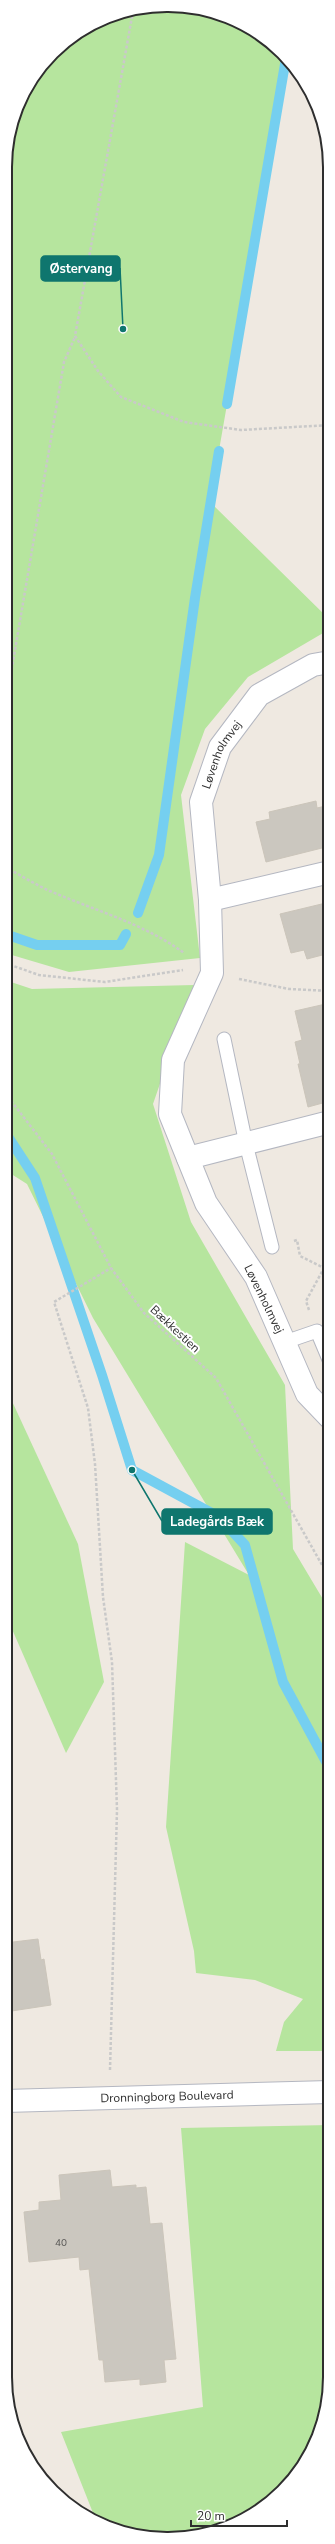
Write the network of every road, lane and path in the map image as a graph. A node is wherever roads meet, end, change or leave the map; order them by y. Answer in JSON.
{"nodes":[{"id":1,"x":132,"y":16,"type":"edge"},
{"id":2,"x":76,"y":336,"type":"junction"},
{"id":3,"x":323,"y":425,"type":"edge"},
{"id":4,"x":323,"y":663,"type":"edge"},
{"id":5,"x":12,"y":668,"type":"edge"},
{"id":6,"x":12,"y":871,"type":"edge"},
{"id":7,"x":323,"y":874,"type":"edge"},
{"id":8,"x":210,"y":900,"type":"junction"},
{"id":9,"x":12,"y":965,"type":"edge"},
{"id":10,"x":212,"y":974,"type":"junction"},
{"id":11,"x":323,"y":991,"type":"edge"},
{"id":12,"x":224,"y":1039,"type":"dead end"},
{"id":13,"x":12,"y":1102,"type":"edge"},
{"id":14,"x":323,"y":1124,"type":"edge"},
{"id":15,"x":246,"y":1144,"type":"junction"},
{"id":16,"x":188,"y":1158,"type":"junction"},
{"id":17,"x":272,"y":1247,"type":"joint"},
{"id":18,"x":111,"y":1268,"type":"junction"},
{"id":19,"x":323,"y":1268,"type":"edge"},
{"id":20,"x":323,"y":1270,"type":"edge"},
{"id":21,"x":317,"y":1331,"type":"junction"},
{"id":22,"x":285,"y":1342,"type":"junction"},
{"id":23,"x":323,"y":1345,"type":"edge"},
{"id":24,"x":323,"y":1411,"type":"edge"},
{"id":25,"x":323,"y":1567,"type":"edge"},
{"id":26,"x":323,"y":2092,"type":"edge"},
{"id":27,"x":109,"y":2097,"type":"junction"},
{"id":28,"x":12,"y":2101,"type":"edge"}],
"edges":[{"from":1,"to":2,"type":"path"},
{"from":2,"to":3,"type":"path"},
{"from":2,"to":5,"type":"path"},
{"from":4,"to":8,"type":"street","name":"Løvenholmvej"},
{"from":6,"to":10,"type":"path"},
{"from":7,"to":8,"type":"street"},
{"from":8,"to":10,"type":"street","name":"Løvenholmvej"},
{"from":9,"to":10,"type":"path"},
{"from":10,"to":11,"type":"path"},
{"from":10,"to":16,"type":"street","name":"Løvenholmvej"},
{"from":12,"to":15,"type":"lane"},
{"from":13,"to":18,"type":"path","name":"Bækkestien"},
{"from":14,"to":15,"type":"street"},
{"from":15,"to":16,"type":"street"},
{"from":15,"to":17,"type":"lane"},
{"from":16,"to":22,"type":"street","name":"Løvenholmvej"},
{"from":17,"to":19,"type":"path"},
{"from":18,"to":25,"type":"path","name":"Bækkestien"},
{"from":18,"to":27,"type":"path"},
{"from":20,"to":21,"type":"path"},
{"from":21,"to":22,"type":"lane"},
{"from":21,"to":23,"type":"lane"},
{"from":22,"to":24,"type":"street","name":"Løvenholmvej"},
{"from":26,"to":27,"type":"street","name":"Dronningborg Boulevard"},
{"from":27,"to":28,"type":"street","name":"Dronningborg Boulevard"}]}
